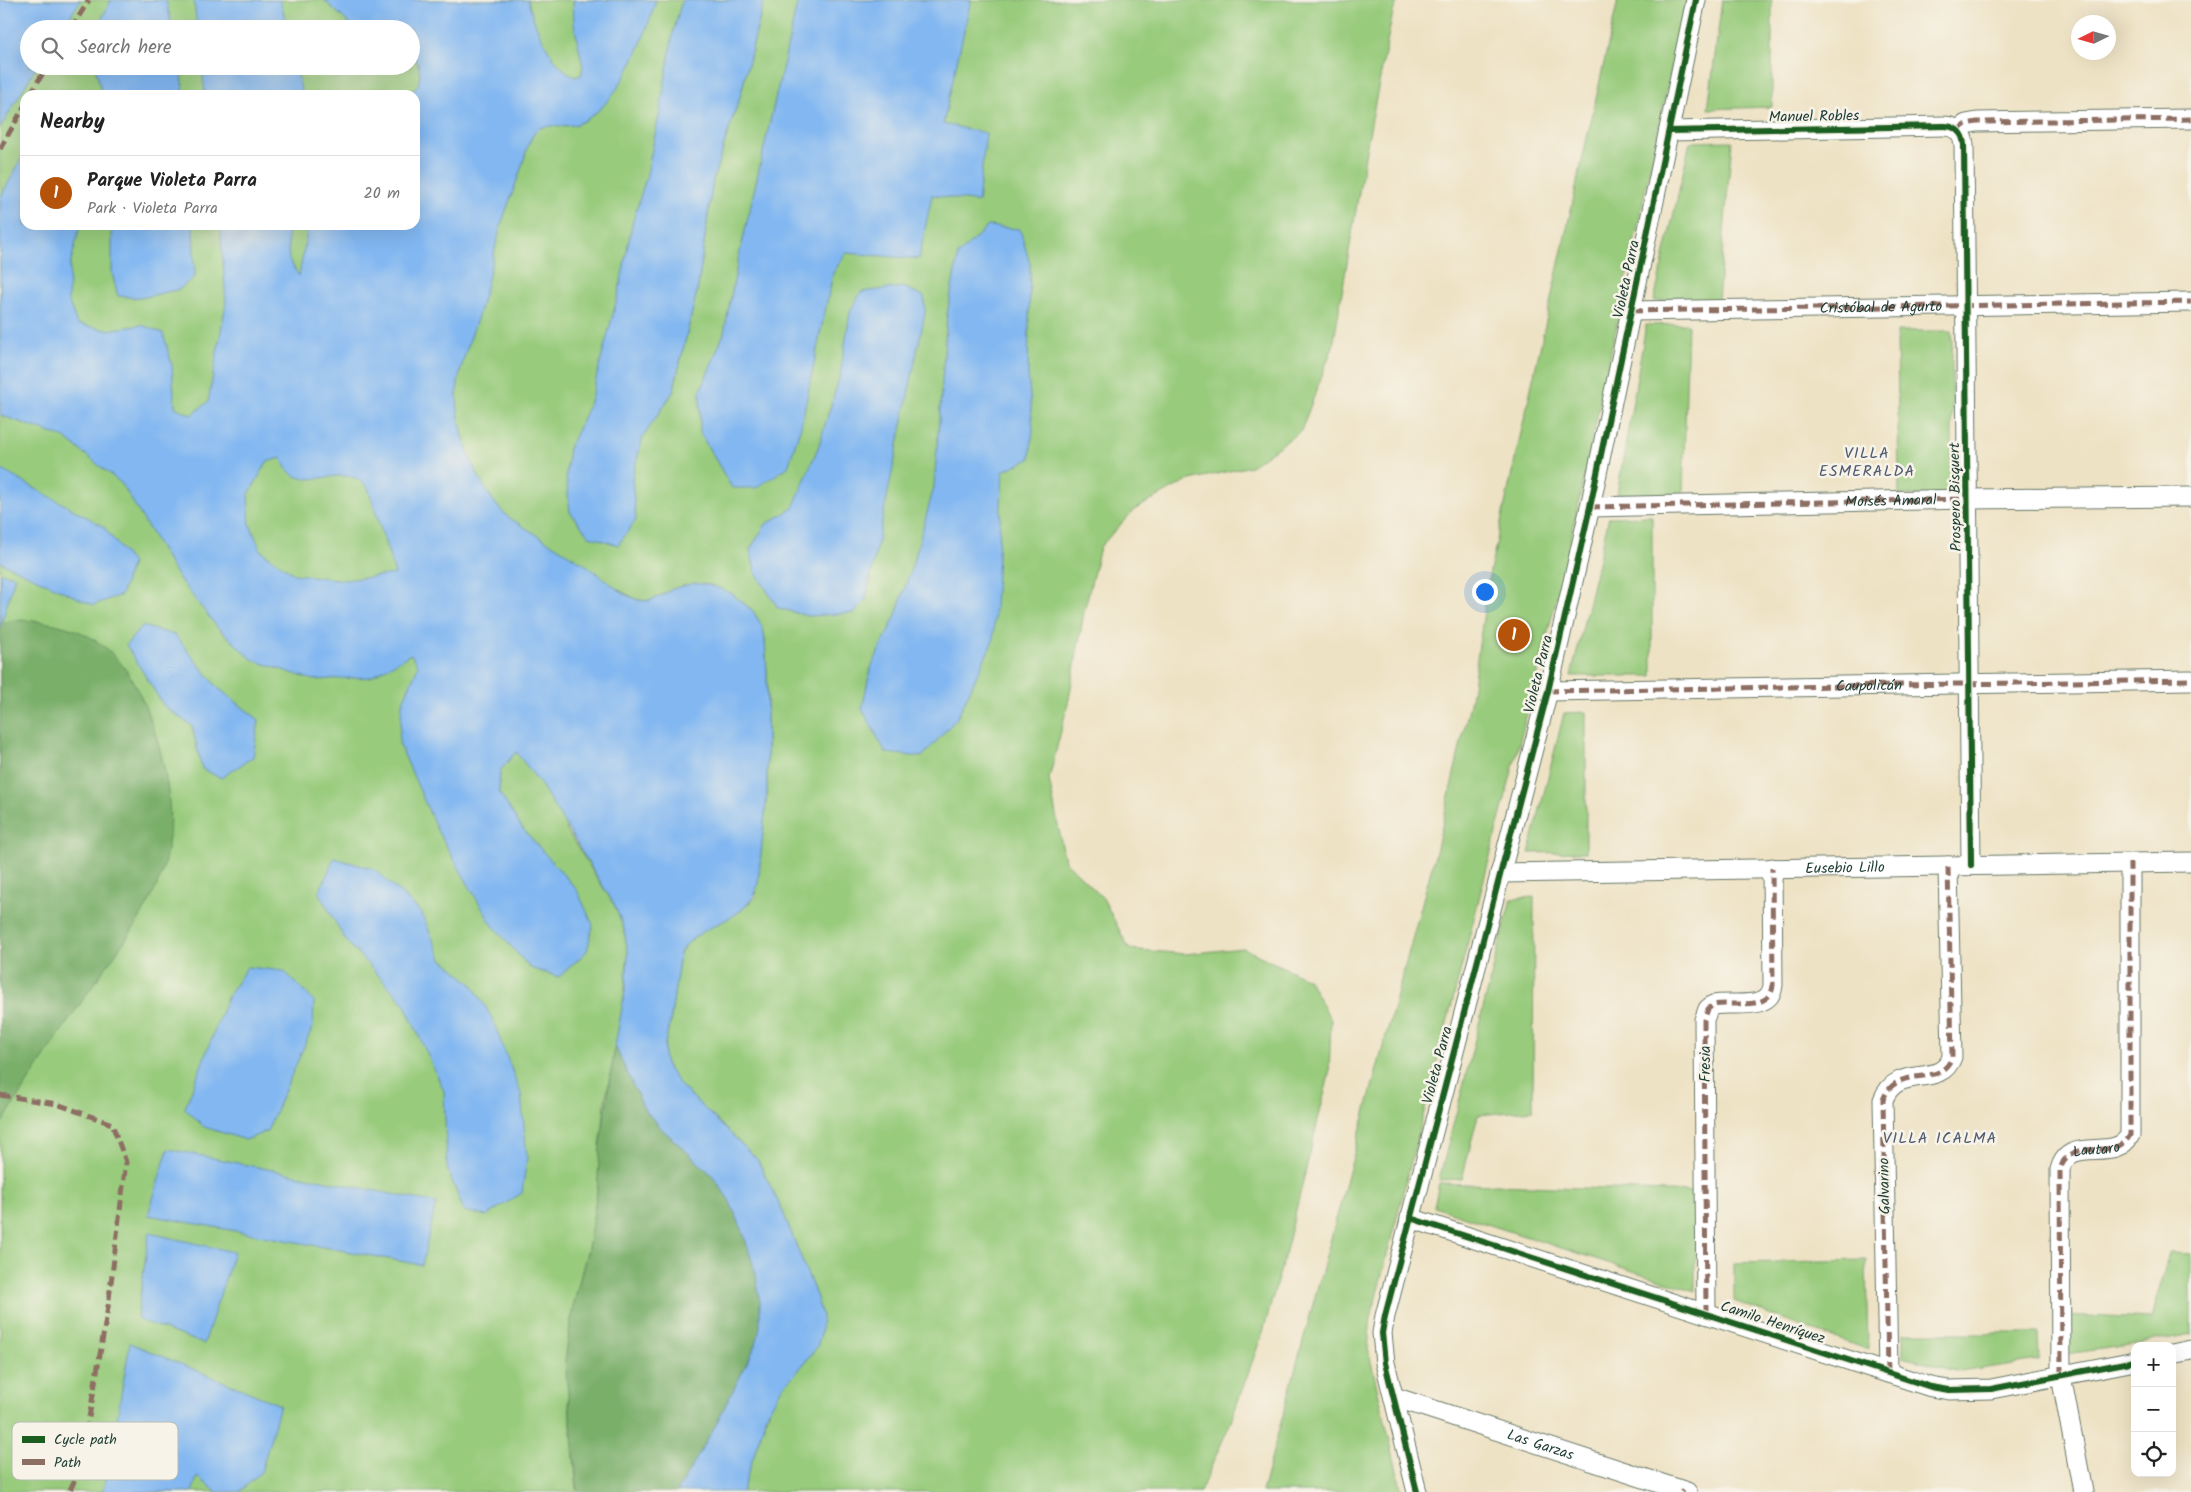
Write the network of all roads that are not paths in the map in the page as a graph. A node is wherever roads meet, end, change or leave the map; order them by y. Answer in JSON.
{"nodes":[{"id":1,"x":1696,"y":0,"type":"edge"},
{"id":2,"x":2191,"y":119,"type":"edge"},
{"id":3,"x":1958,"y":130,"type":"junction"},
{"id":4,"x":1669,"y":131,"type":"junction"},
{"id":5,"x":2191,"y":302,"type":"edge"},
{"id":6,"x":1965,"y":306,"type":"junction"},
{"id":7,"x":1632,"y":311,"type":"junction"},
{"id":8,"x":2191,"y":497,"type":"edge"},
{"id":9,"x":1967,"y":499,"type":"junction"},
{"id":10,"x":1590,"y":507,"type":"junction"},
{"id":11,"x":2191,"y":680,"type":"edge"},
{"id":12,"x":1970,"y":684,"type":"junction"},
{"id":13,"x":1548,"y":691,"type":"junction"},
{"id":14,"x":2191,"y":862,"type":"edge"},
{"id":15,"x":2130,"y":863,"type":"junction"},
{"id":16,"x":1971,"y":865,"type":"junction"},
{"id":17,"x":1948,"y":866,"type":"junction"},
{"id":18,"x":1772,"y":868,"type":"junction"},
{"id":19,"x":1500,"y":873,"type":"junction"},
{"id":20,"x":1410,"y":1218,"type":"junction"},
{"id":21,"x":1706,"y":1314,"type":"junction"},
{"id":22,"x":2191,"y":1350,"type":"edge"},
{"id":23,"x":2176,"y":1353,"type":"edge"},
{"id":24,"x":2131,"y":1362,"type":"edge"},
{"id":25,"x":1888,"y":1373,"type":"junction"},
{"id":26,"x":2061,"y":1376,"type":"junction"},
{"id":27,"x":1394,"y":1398,"type":"junction"},
{"id":28,"x":1417,"y":1492,"type":"edge"},
{"id":29,"x":1684,"y":1492,"type":"edge"},
{"id":30,"x":2083,"y":1492,"type":"edge"}],
"edges":[{"from":1,"to":4,"type":"street","name":"Violeta Parra"},
{"from":2,"to":3,"type":"street","name":"Manuel Robles"},
{"from":3,"to":4,"type":"street","name":"Manuel Robles"},
{"from":3,"to":6,"type":"street","name":"Prospero Bisquert"},
{"from":4,"to":7,"type":"street","name":"Violeta Parra"},
{"from":5,"to":6,"type":"street","name":"Cristóbal de Agurto"},
{"from":6,"to":7,"type":"street","name":"Cristóbal de Agurto"},
{"from":6,"to":9,"type":"street","name":"Prospero Bisquert"},
{"from":7,"to":10,"type":"street","name":"Violeta Parra"},
{"from":8,"to":9,"type":"street","name":"Moisés Amaral"},
{"from":9,"to":10,"type":"street","name":"Moisés Amaral"},
{"from":9,"to":12,"type":"street","name":"Prospero Bisquert"},
{"from":10,"to":13,"type":"street","name":"Violeta Parra"},
{"from":11,"to":12,"type":"street","name":"Caupolicán"},
{"from":12,"to":13,"type":"street","name":"Caupolicán"},
{"from":12,"to":16,"type":"street","name":"Prospero Bisquert"},
{"from":13,"to":19,"type":"street","name":"Violeta Parra"},
{"from":14,"to":15,"type":"street","name":"Eusebio Lillo"},
{"from":15,"to":16,"type":"street","name":"Eusebio Lillo"},
{"from":15,"to":26,"type":"street","name":"Lautaro"},
{"from":16,"to":17,"type":"street","name":"Eusebio Lillo"},
{"from":17,"to":18,"type":"street","name":"Eusebio Lillo"},
{"from":17,"to":25,"type":"street","name":"Galvarino"},
{"from":18,"to":19,"type":"street","name":"Eusebio Lillo"},
{"from":18,"to":21,"type":"street","name":"Fresia"},
{"from":19,"to":20,"type":"street","name":"Violeta Parra"},
{"from":20,"to":21,"type":"street","name":"Camilo Henríquez"},
{"from":20,"to":27,"type":"street","name":"Violeta Parra"},
{"from":21,"to":25,"type":"street","name":"Camilo Henríquez"},
{"from":22,"to":23,"type":"street"},
{"from":24,"to":26,"type":"street","name":"Camilo Henríquez"},
{"from":25,"to":26,"type":"street","name":"Camilo Henríquez"},
{"from":26,"to":30,"type":"street","name":"Lautaro"},
{"from":27,"to":28,"type":"street","name":"Violeta Parra"},
{"from":27,"to":29,"type":"street","name":"Las Garzas"}]}
